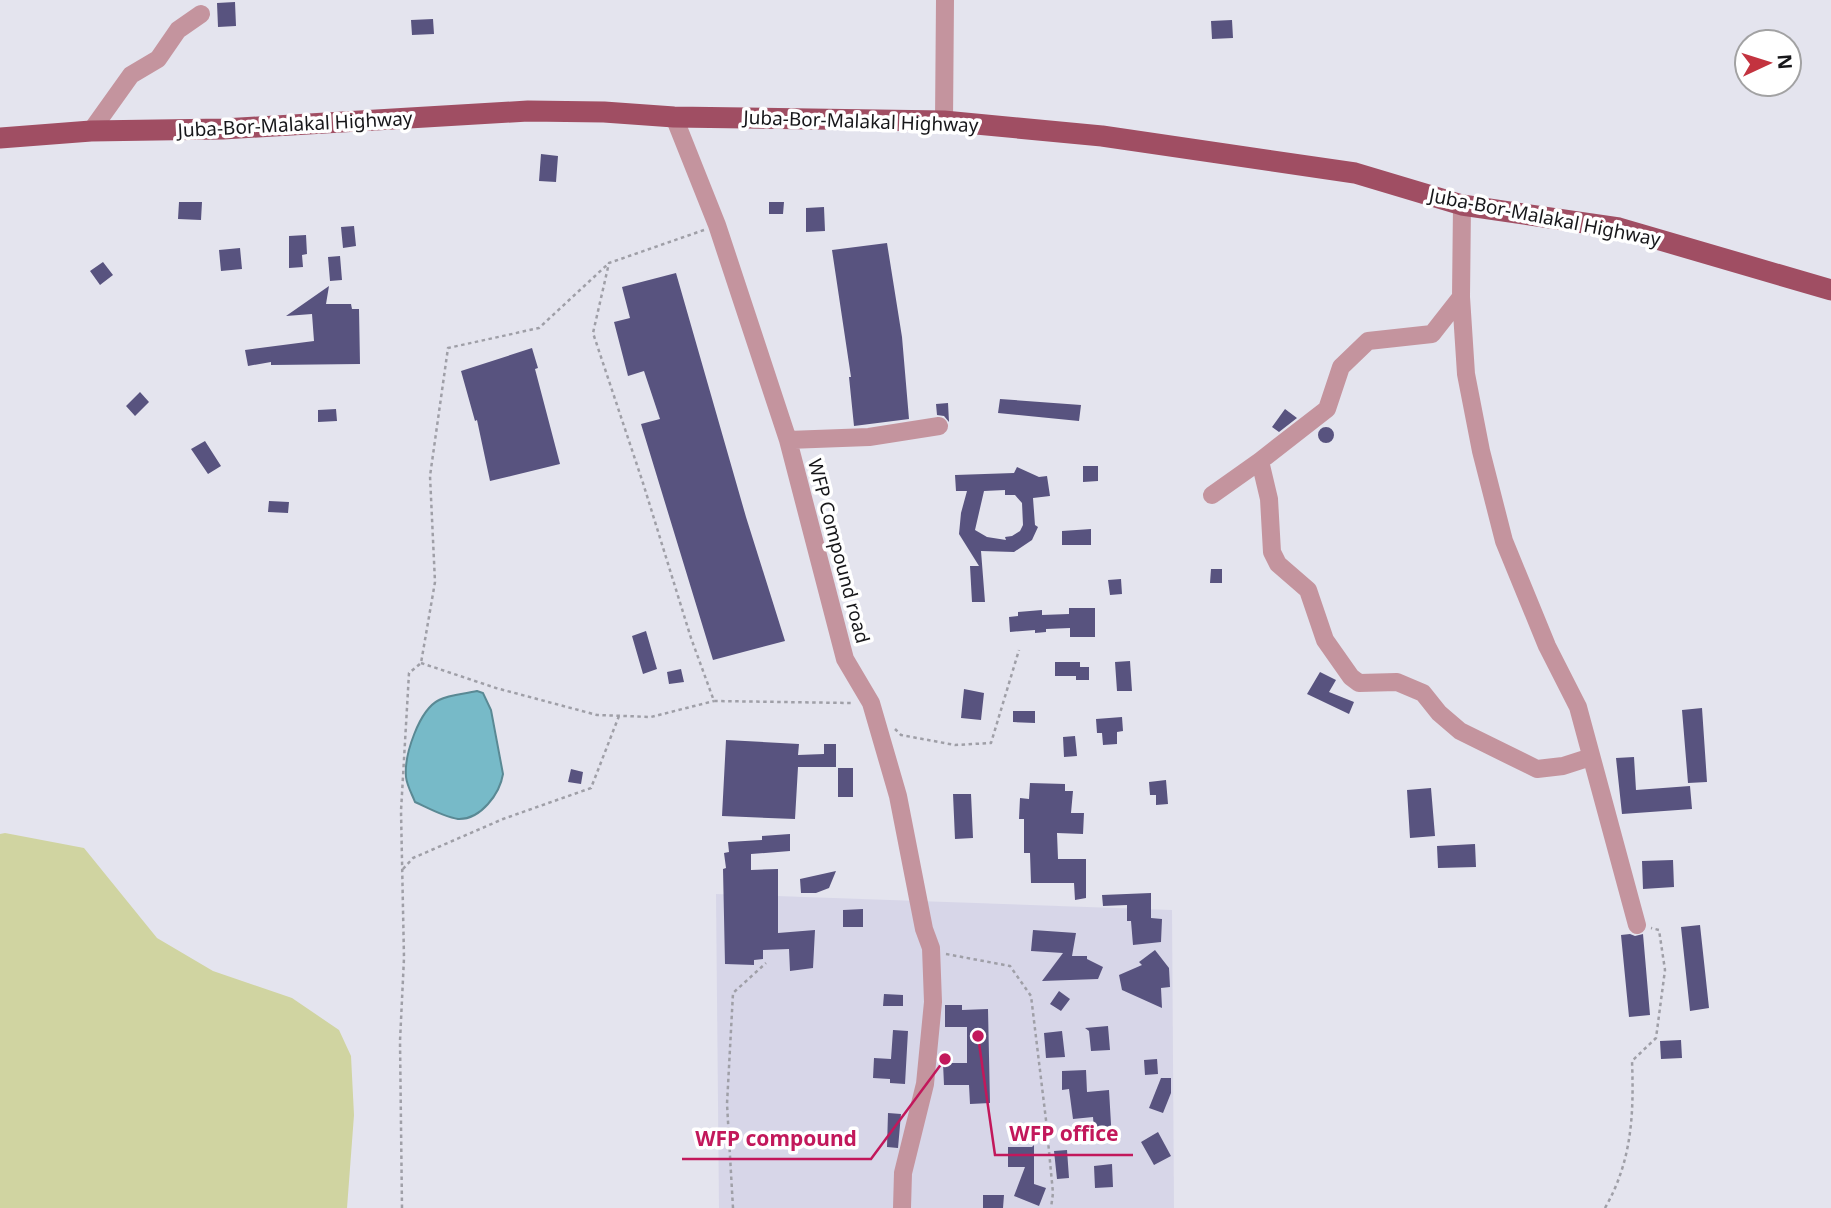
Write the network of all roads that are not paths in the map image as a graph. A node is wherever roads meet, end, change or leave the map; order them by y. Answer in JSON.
{"nodes":[{"id":1,"x":945,"y":0,"type":"edge"},
{"id":2,"x":201,"y":14,"type":"dead end"},
{"id":3,"x":674,"y":117,"type":"junction"},
{"id":4,"x":944,"y":121,"type":"junction"},
{"id":5,"x":91,"y":131,"type":"junction"},
{"id":6,"x":0,"y":138,"type":"edge"},
{"id":7,"x":1462,"y":205,"type":"junction"},
{"id":8,"x":1831,"y":290,"type":"edge"},
{"id":9,"x":1461,"y":297,"type":"junction"},
{"id":10,"x":939,"y":426,"type":"dead end"},
{"id":11,"x":788,"y":440,"type":"junction"},
{"id":12,"x":1260,"y":461,"type":"junction"},
{"id":13,"x":1212,"y":495,"type":"dead end"},
{"id":14,"x":1591,"y":757,"type":"junction"},
{"id":15,"x":1637,"y":925,"type":"road end"},
{"id":16,"x":902,"y":1208,"type":"edge"}],
"edges":[{"from":1,"to":4,"type":"street"},
{"from":2,"to":5,"type":"street"},
{"from":3,"to":4,"type":"main road","name":"Juba-Bor-Malakal Highway"},
{"from":3,"to":5,"type":"main road","name":"Juba-Bor-Malakal Highway"},
{"from":3,"to":11,"type":"street","name":"WFP Compound road"},
{"from":4,"to":7,"type":"main road","name":"Juba-Bor-Malakal Highway"},
{"from":5,"to":6,"type":"main road","name":"Juba-Bor-Malakal Highway"},
{"from":7,"to":8,"type":"main road","name":"Juba-Bor-Malakal Highway"},
{"from":7,"to":9,"type":"street"},
{"from":9,"to":12,"type":"street"},
{"from":9,"to":14,"type":"street"},
{"from":10,"to":11,"type":"street"},
{"from":11,"to":16,"type":"street","name":"WFP Compound road"},
{"from":12,"to":13,"type":"street"},
{"from":12,"to":14,"type":"street"},
{"from":14,"to":15,"type":"street"}]}
